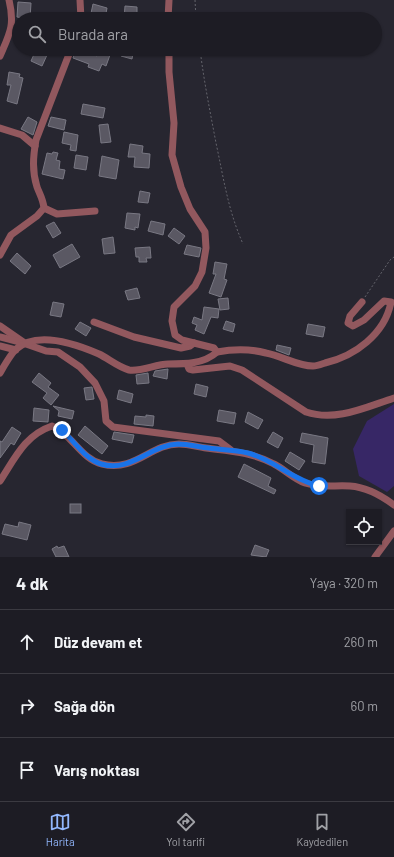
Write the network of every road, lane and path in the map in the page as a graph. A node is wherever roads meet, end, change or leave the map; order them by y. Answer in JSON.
{"nodes":[{"id":1,"x":9,"y":0,"type":"edge"},
{"id":2,"x":80,"y":0,"type":"edge"},
{"id":3,"x":169,"y":0,"type":"edge"},
{"id":4,"x":195,"y":0,"type":"edge"},
{"id":5,"x":81,"y":12,"type":"edge"},
{"id":6,"x":168,"y":12,"type":"edge"},
{"id":7,"x":196,"y":12,"type":"edge"},
{"id":8,"x":12,"y":13,"type":"edge"},
{"id":9,"x":12,"y":24,"type":"edge"},
{"id":10,"x":0,"y":56,"type":"edge"},
{"id":11,"x":68,"y":56,"type":"edge"},
{"id":12,"x":169,"y":56,"type":"edge"},
{"id":13,"x":201,"y":56,"type":"edge"},
{"id":14,"x":0,"y":128,"type":"edge"},
{"id":15,"x":35,"y":146,"type":"junction"},
{"id":16,"x":44,"y":208,"type":"junction"},
{"id":17,"x":95,"y":211,"type":"dead end"},
{"id":18,"x":243,"y":244,"type":"dead end"},
{"id":19,"x":0,"y":255,"type":"edge"},
{"id":20,"x":394,"y":257,"type":"edge"},
{"id":21,"x":362,"y":302,"type":"joint"},
{"id":22,"x":94,"y":322,"type":"dead end"},
{"id":23,"x":0,"y":326,"type":"edge"},
{"id":24,"x":0,"y":337,"type":"edge"},
{"id":25,"x":194,"y":343,"type":"junction"},
{"id":26,"x":26,"y":344,"type":"junction"},
{"id":27,"x":0,"y":346,"type":"edge"},
{"id":28,"x":16,"y":350,"type":"junction"},
{"id":29,"x":217,"y":352,"type":"junction"},
{"id":30,"x":187,"y":364,"type":"junction"},
{"id":31,"x":0,"y":373,"type":"edge"},
{"id":32,"x":394,"y":398,"type":"edge"},
{"id":33,"x":232,"y":451,"type":"junction"},
{"id":34,"x":0,"y":481,"type":"edge"},
{"id":35,"x":393,"y":501,"type":"edge"},
{"id":36,"x":394,"y":531,"type":"edge"},
{"id":37,"x":375,"y":557,"type":"edge"}],
"edges":[{"from":1,"to":8,"type":"street"},
{"from":2,"to":5,"type":"street"},
{"from":3,"to":6,"type":"street"},
{"from":4,"to":7,"type":"path"},
{"from":9,"to":10,"type":"street"},
{"from":11,"to":15,"type":"street"},
{"from":12,"to":25,"type":"street"},
{"from":13,"to":18,"type":"path"},
{"from":14,"to":15,"type":"street"},
{"from":15,"to":16,"type":"street"},
{"from":16,"to":17,"type":"street"},
{"from":16,"to":19,"type":"street"},
{"from":20,"to":21,"type":"path"},
{"from":21,"to":29,"type":"street"},
{"from":22,"to":25,"type":"street"},
{"from":23,"to":26,"type":"street"},
{"from":24,"to":26,"type":"street"},
{"from":25,"to":29,"type":"street"},
{"from":26,"to":28,"type":"street"},
{"from":26,"to":30,"type":"street"},
{"from":26,"to":33,"type":"street"},
{"from":27,"to":28,"type":"street"},
{"from":28,"to":31,"type":"street"},
{"from":29,"to":30,"type":"street"},
{"from":30,"to":32,"type":"street"},
{"from":33,"to":34,"type":"street"},
{"from":33,"to":35,"type":"street"},
{"from":36,"to":37,"type":"street"}]}
